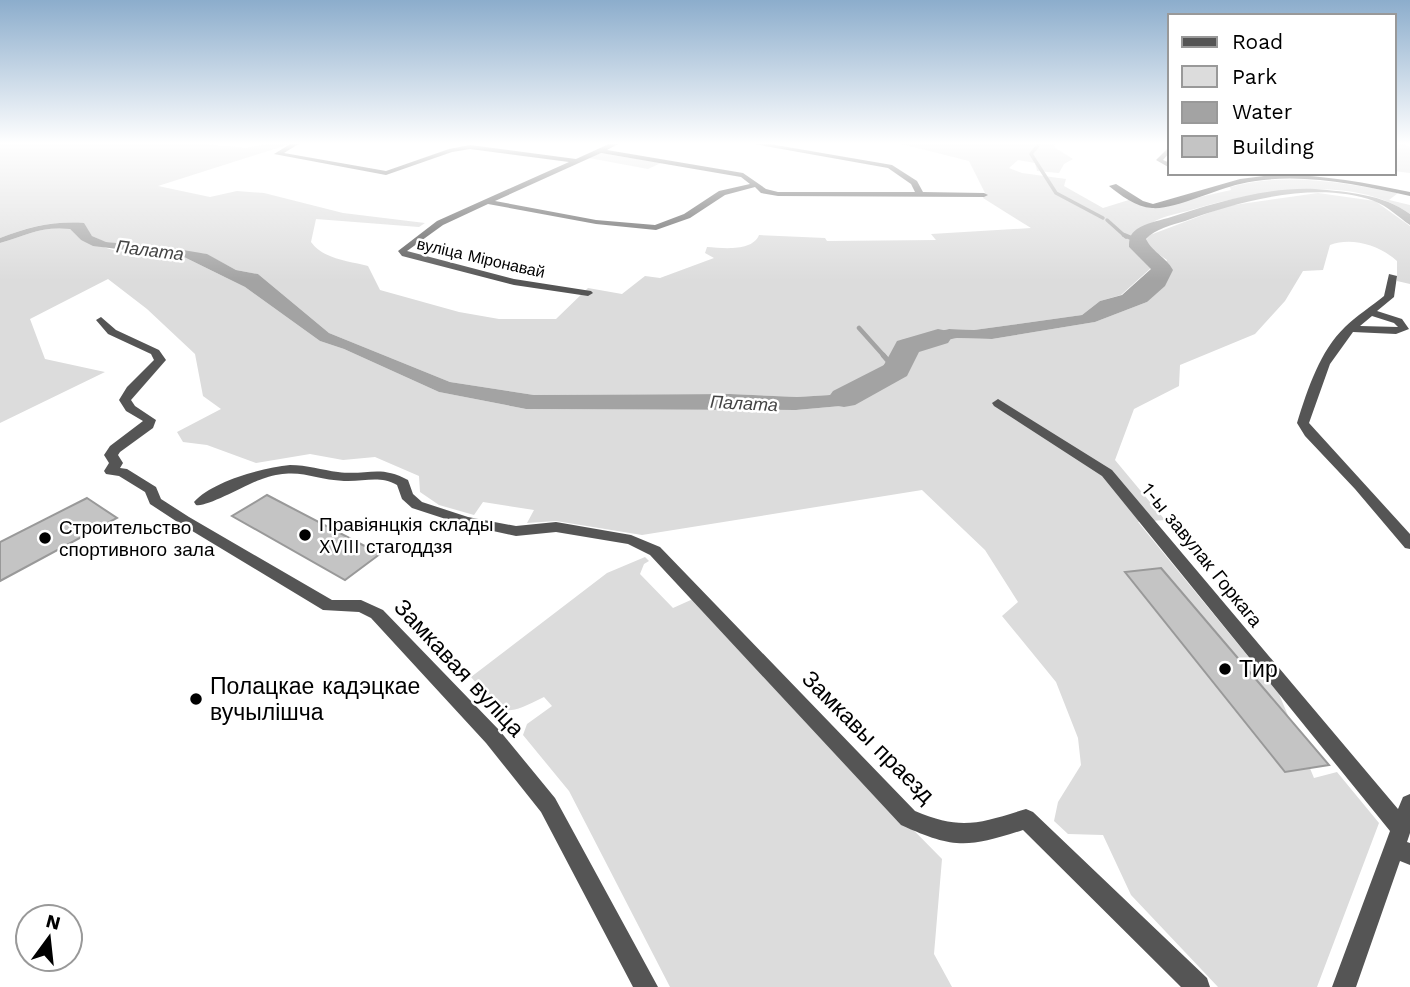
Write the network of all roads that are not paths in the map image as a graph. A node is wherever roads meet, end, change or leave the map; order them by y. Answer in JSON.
{"nodes":[{"id":1,"x":516,"y":189,"type":"edge"},
{"id":2,"x":738,"y":189,"type":"edge"},
{"id":3,"x":765,"y":189,"type":"edge"},
{"id":4,"x":917,"y":189,"type":"edge"},
{"id":5,"x":1118,"y":189,"type":"edge"},
{"id":6,"x":1212,"y":189,"type":"edge"},
{"id":7,"x":1385,"y":189,"type":"edge"},
{"id":8,"x":920,"y":194,"type":"junction"},
{"id":9,"x":1410,"y":194,"type":"edge"},
{"id":10,"x":984,"y":195,"type":"dead end"},
{"id":11,"x":488,"y":202,"type":"junction"},
{"id":12,"x":1392,"y":276,"type":"dead end"},
{"id":13,"x":587,"y":293,"type":"dead end"},
{"id":14,"x":1370,"y":312,"type":"junction"},
{"id":15,"x":101,"y":320,"type":"dead end"},
{"id":16,"x":1348,"y":329,"type":"junction"},
{"id":17,"x":1407,"y":330,"type":"edge"},
{"id":18,"x":998,"y":402,"type":"dead end"},
{"id":19,"x":201,"y":502,"type":"dead end"},
{"id":20,"x":1410,"y":544,"type":"edge"},
{"id":21,"x":1410,"y":804,"type":"edge"},
{"id":22,"x":1401,"y":843,"type":"edge"},
{"id":23,"x":646,"y":987,"type":"edge"},
{"id":24,"x":1198,"y":987,"type":"edge"},
{"id":25,"x":1344,"y":987,"type":"edge"}],
"edges":[{"from":1,"to":11,"type":"street","name":"вуліца Міронавай"},
{"from":2,"to":11,"type":"street"},
{"from":3,"to":8,"type":"street"},
{"from":4,"to":8,"type":"street"},
{"from":5,"to":6,"type":"street"},
{"from":7,"to":9,"type":"street"},
{"from":8,"to":10,"type":"street"},
{"from":11,"to":13,"type":"street","name":"вуліца Міронавай"},
{"from":12,"to":14,"type":"street"},
{"from":14,"to":16,"type":"street"},
{"from":14,"to":17,"type":"street"},
{"from":15,"to":23,"type":"street","name":"Замкавая вуліца"},
{"from":16,"to":17,"type":"street"},
{"from":16,"to":20,"type":"street"},
{"from":18,"to":22,"type":"street","name":"1-ы завулак Горкага"},
{"from":19,"to":24,"type":"street","name":"Замкавы праезд"},
{"from":21,"to":22,"type":"street"},
{"from":22,"to":25,"type":"street"}]}
